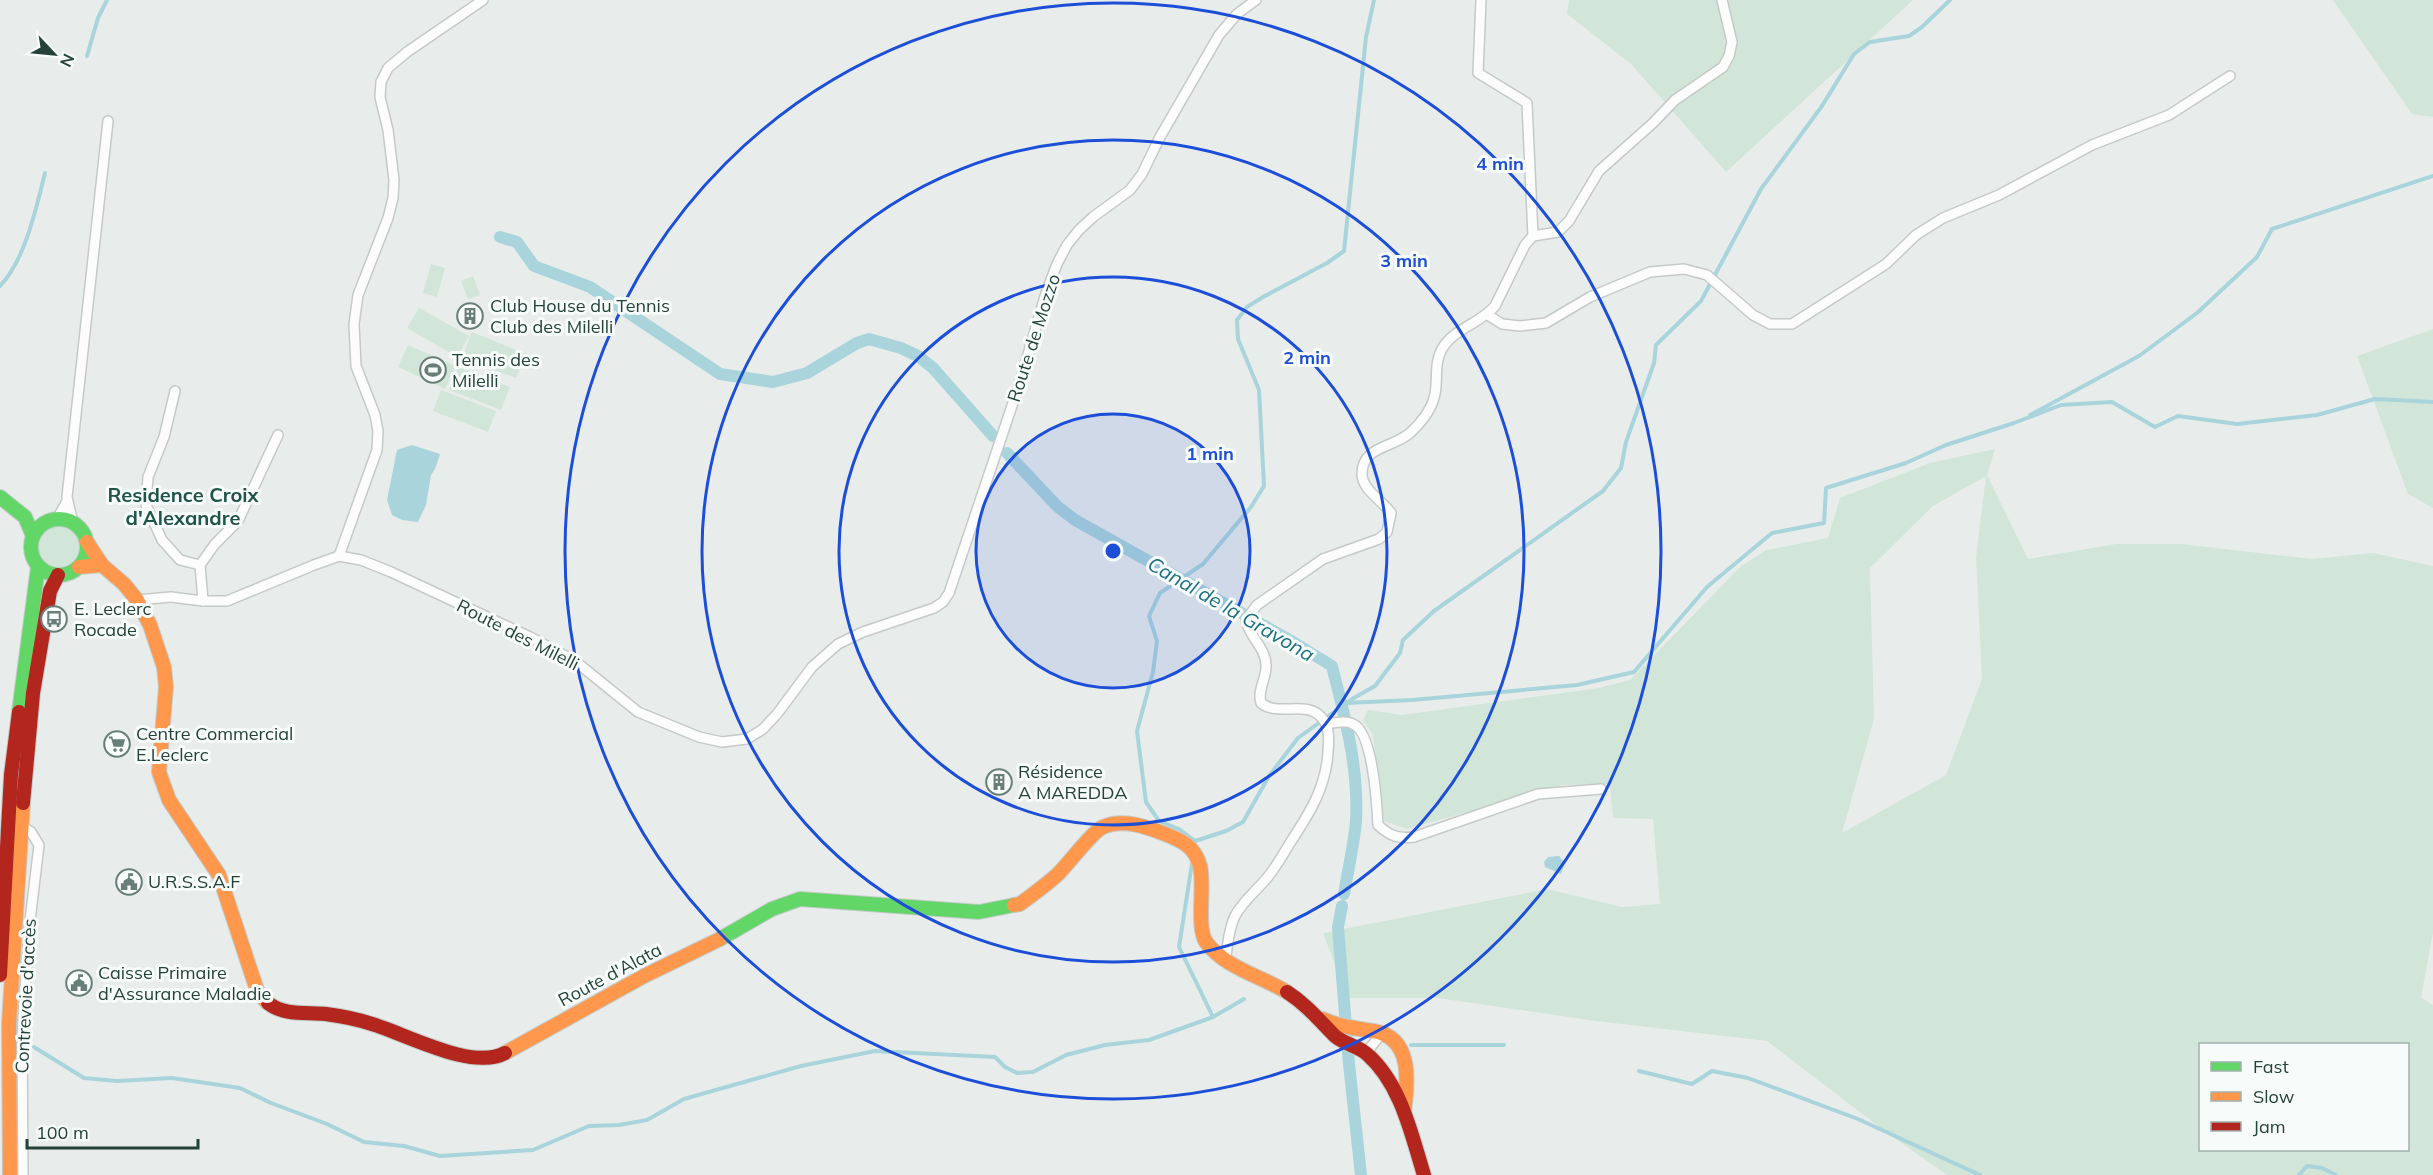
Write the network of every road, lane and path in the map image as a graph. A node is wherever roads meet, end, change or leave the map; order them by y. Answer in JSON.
{"nodes":[{"id":1,"x":483,"y":0,"type":"edge"},
{"id":2,"x":1256,"y":0,"type":"edge"},
{"id":3,"x":1481,"y":0,"type":"edge"},
{"id":4,"x":1722,"y":0,"type":"edge"},
{"id":5,"x":2230,"y":76,"type":"dead end"},
{"id":6,"x":108,"y":121,"type":"dead end"},
{"id":7,"x":1533,"y":236,"type":"junction"},
{"id":8,"x":1488,"y":315,"type":"junction"},
{"id":9,"x":175,"y":391,"type":"dead end"},
{"id":10,"x":278,"y":435,"type":"dead end"},
{"id":11,"x":0,"y":497,"type":"edge"},
{"id":12,"x":67,"y":501,"type":"junction"},
{"id":13,"x":25,"y":517,"type":"junction"},
{"id":14,"x":57,"y":519,"type":"junction"},
{"id":15,"x":73,"y":523,"type":"junction"},
{"id":16,"x":43,"y":524,"type":"junction"},
{"id":17,"x":33,"y":536,"type":"junction"},
{"id":18,"x":87,"y":542,"type":"junction"},
{"id":19,"x":339,"y":556,"type":"junction"},
{"id":20,"x":102,"y":565,"type":"junction"},
{"id":21,"x":200,"y":565,"type":"junction"},
{"id":22,"x":38,"y":567,"type":"junction"},
{"id":23,"x":79,"y":567,"type":"junction"},
{"id":24,"x":58,"y":575,"type":"junction"},
{"id":25,"x":949,"y":593,"type":"joint"},
{"id":26,"x":137,"y":600,"type":"junction"},
{"id":27,"x":203,"y":601,"type":"junction"},
{"id":28,"x":1326,"y":724,"type":"junction"},
{"id":29,"x":1600,"y":789,"type":"dead end"},
{"id":30,"x":22,"y":826,"type":"junction"},
{"id":31,"x":1226,"y":961,"type":"junction"},
{"id":32,"x":0,"y":975,"type":"edge"},
{"id":33,"x":1315,"y":1015,"type":"junction"},
{"id":34,"x":1382,"y":1033,"type":"junction"},
{"id":35,"x":1366,"y":1053,"type":"junction"},
{"id":36,"x":1404,"y":1112,"type":"junction"},
{"id":37,"x":10,"y":1175,"type":"edge"},
{"id":38,"x":23,"y":1175,"type":"edge"},
{"id":39,"x":1424,"y":1175,"type":"edge"}],
"edges":[{"from":1,"to":19,"type":"street"},
{"from":2,"to":25,"type":"street","name":"Route de Mozzo"},
{"from":3,"to":7,"type":"street"},
{"from":4,"to":7,"type":"street"},
{"from":5,"to":8,"type":"street"},
{"from":6,"to":12,"type":"street"},
{"from":7,"to":8,"type":"street"},
{"from":8,"to":28,"type":"street"},
{"from":9,"to":21,"type":"street"},
{"from":10,"to":21,"type":"street"},
{"from":11,"to":13,"type":"street"},
{"from":12,"to":14,"type":"street"},
{"from":12,"to":15,"type":"street"},
{"from":13,"to":16,"type":"street"},
{"from":13,"to":17,"type":"street"},
{"from":14,"to":15,"type":"street"},
{"from":14,"to":16,"type":"street"},
{"from":15,"to":18,"type":"street"},
{"from":16,"to":17,"type":"street"},
{"from":17,"to":22,"type":"street"},
{"from":18,"to":20,"type":"street","name":"Route d'Alata"},
{"from":18,"to":23,"type":"street"},
{"from":19,"to":25,"type":"street","name":"Route des Milelli"},
{"from":19,"to":27,"type":"street"},
{"from":20,"to":23,"type":"street"},
{"from":20,"to":26,"type":"street","name":"Route d'Alata"},
{"from":21,"to":27,"type":"street"},
{"from":22,"to":24,"type":"street"},
{"from":22,"to":32,"type":"street"},
{"from":23,"to":24,"type":"street"},
{"from":24,"to":30,"type":"street"},
{"from":26,"to":27,"type":"street"},
{"from":26,"to":31,"type":"street","name":"Route d'Alata"},
{"from":28,"to":29,"type":"street"},
{"from":28,"to":31,"type":"street"},
{"from":30,"to":37,"type":"street"},
{"from":30,"to":38,"type":"street","name":"Contrevoie d'accès"},
{"from":31,"to":33,"type":"street","name":"Route d'Alata"},
{"from":33,"to":34,"type":"street"},
{"from":33,"to":35,"type":"street"},
{"from":34,"to":35,"type":"street"},
{"from":34,"to":36,"type":"street"},
{"from":35,"to":36,"type":"street"},
{"from":36,"to":39,"type":"street"}]}
